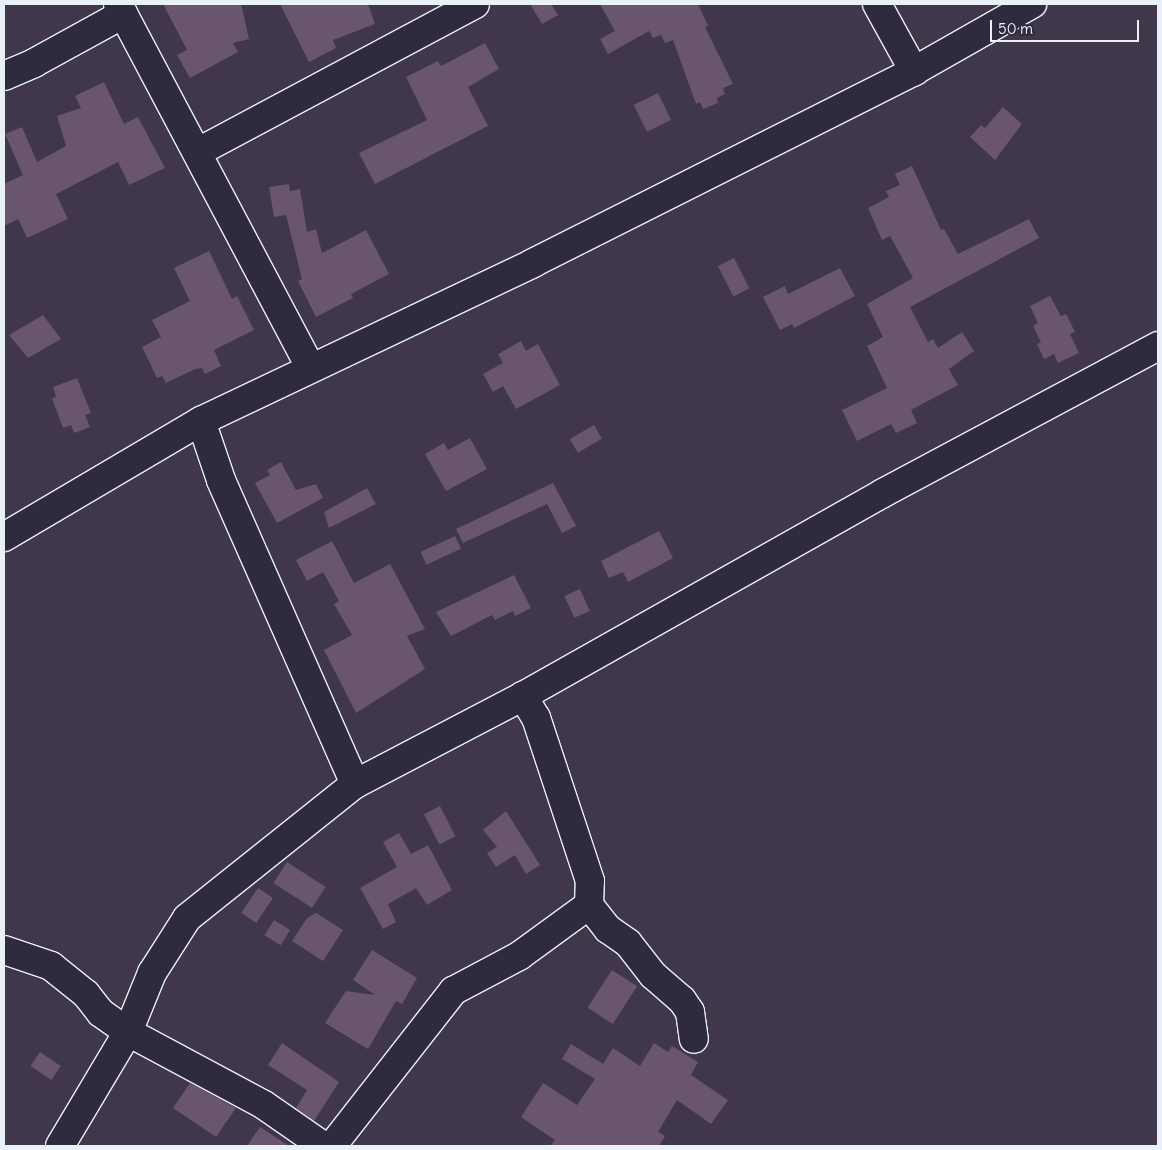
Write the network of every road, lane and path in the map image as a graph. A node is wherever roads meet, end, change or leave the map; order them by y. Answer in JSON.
{"nodes":[{"id":1,"x":475,"y":4,"type":"edge"},
{"id":2,"x":877,"y":4,"type":"edge"},
{"id":3,"x":1032,"y":4,"type":"edge"},
{"id":4,"x":120,"y":9,"type":"edge"},
{"id":5,"x":434,"y":13,"type":"edge"},
{"id":6,"x":914,"y":71,"type":"junction"},
{"id":7,"x":4,"y":76,"type":"edge"},
{"id":8,"x":198,"y":152,"type":"junction"},
{"id":9,"x":1158,"y":346,"type":"edge"},
{"id":10,"x":310,"y":366,"type":"junction"},
{"id":11,"x":201,"y":421,"type":"junction"},
{"id":12,"x":4,"y":537,"type":"edge"},
{"id":13,"x":523,"y":696,"type":"junction"},
{"id":14,"x":355,"y":784,"type":"junction"},
{"id":15,"x":589,"y":905,"type":"junction"},
{"id":16,"x":4,"y":950,"type":"edge"},
{"id":17,"x":128,"y":1032,"type":"junction"},
{"id":18,"x":694,"y":1039,"type":"dead end"},
{"id":19,"x":66,"y":1145,"type":"edge"},
{"id":20,"x":323,"y":1146,"type":"edge"},
{"id":21,"x":332,"y":1146,"type":"edge"}],
"edges":[{"from":1,"to":5,"type":"street"},
{"from":2,"to":6,"type":"street"},
{"from":3,"to":6,"type":"street"},
{"from":4,"to":7,"type":"street"},
{"from":4,"to":8,"type":"street"},
{"from":5,"to":8,"type":"street"},
{"from":6,"to":10,"type":"street"},
{"from":8,"to":10,"type":"street"},
{"from":9,"to":13,"type":"street"},
{"from":10,"to":11,"type":"street"},
{"from":11,"to":12,"type":"street"},
{"from":11,"to":14,"type":"street"},
{"from":13,"to":14,"type":"street"},
{"from":13,"to":15,"type":"street"},
{"from":14,"to":17,"type":"street"},
{"from":15,"to":18,"type":"street"},
{"from":15,"to":21,"type":"street"},
{"from":16,"to":17,"type":"street"},
{"from":17,"to":19,"type":"street"},
{"from":17,"to":20,"type":"street"}]}
